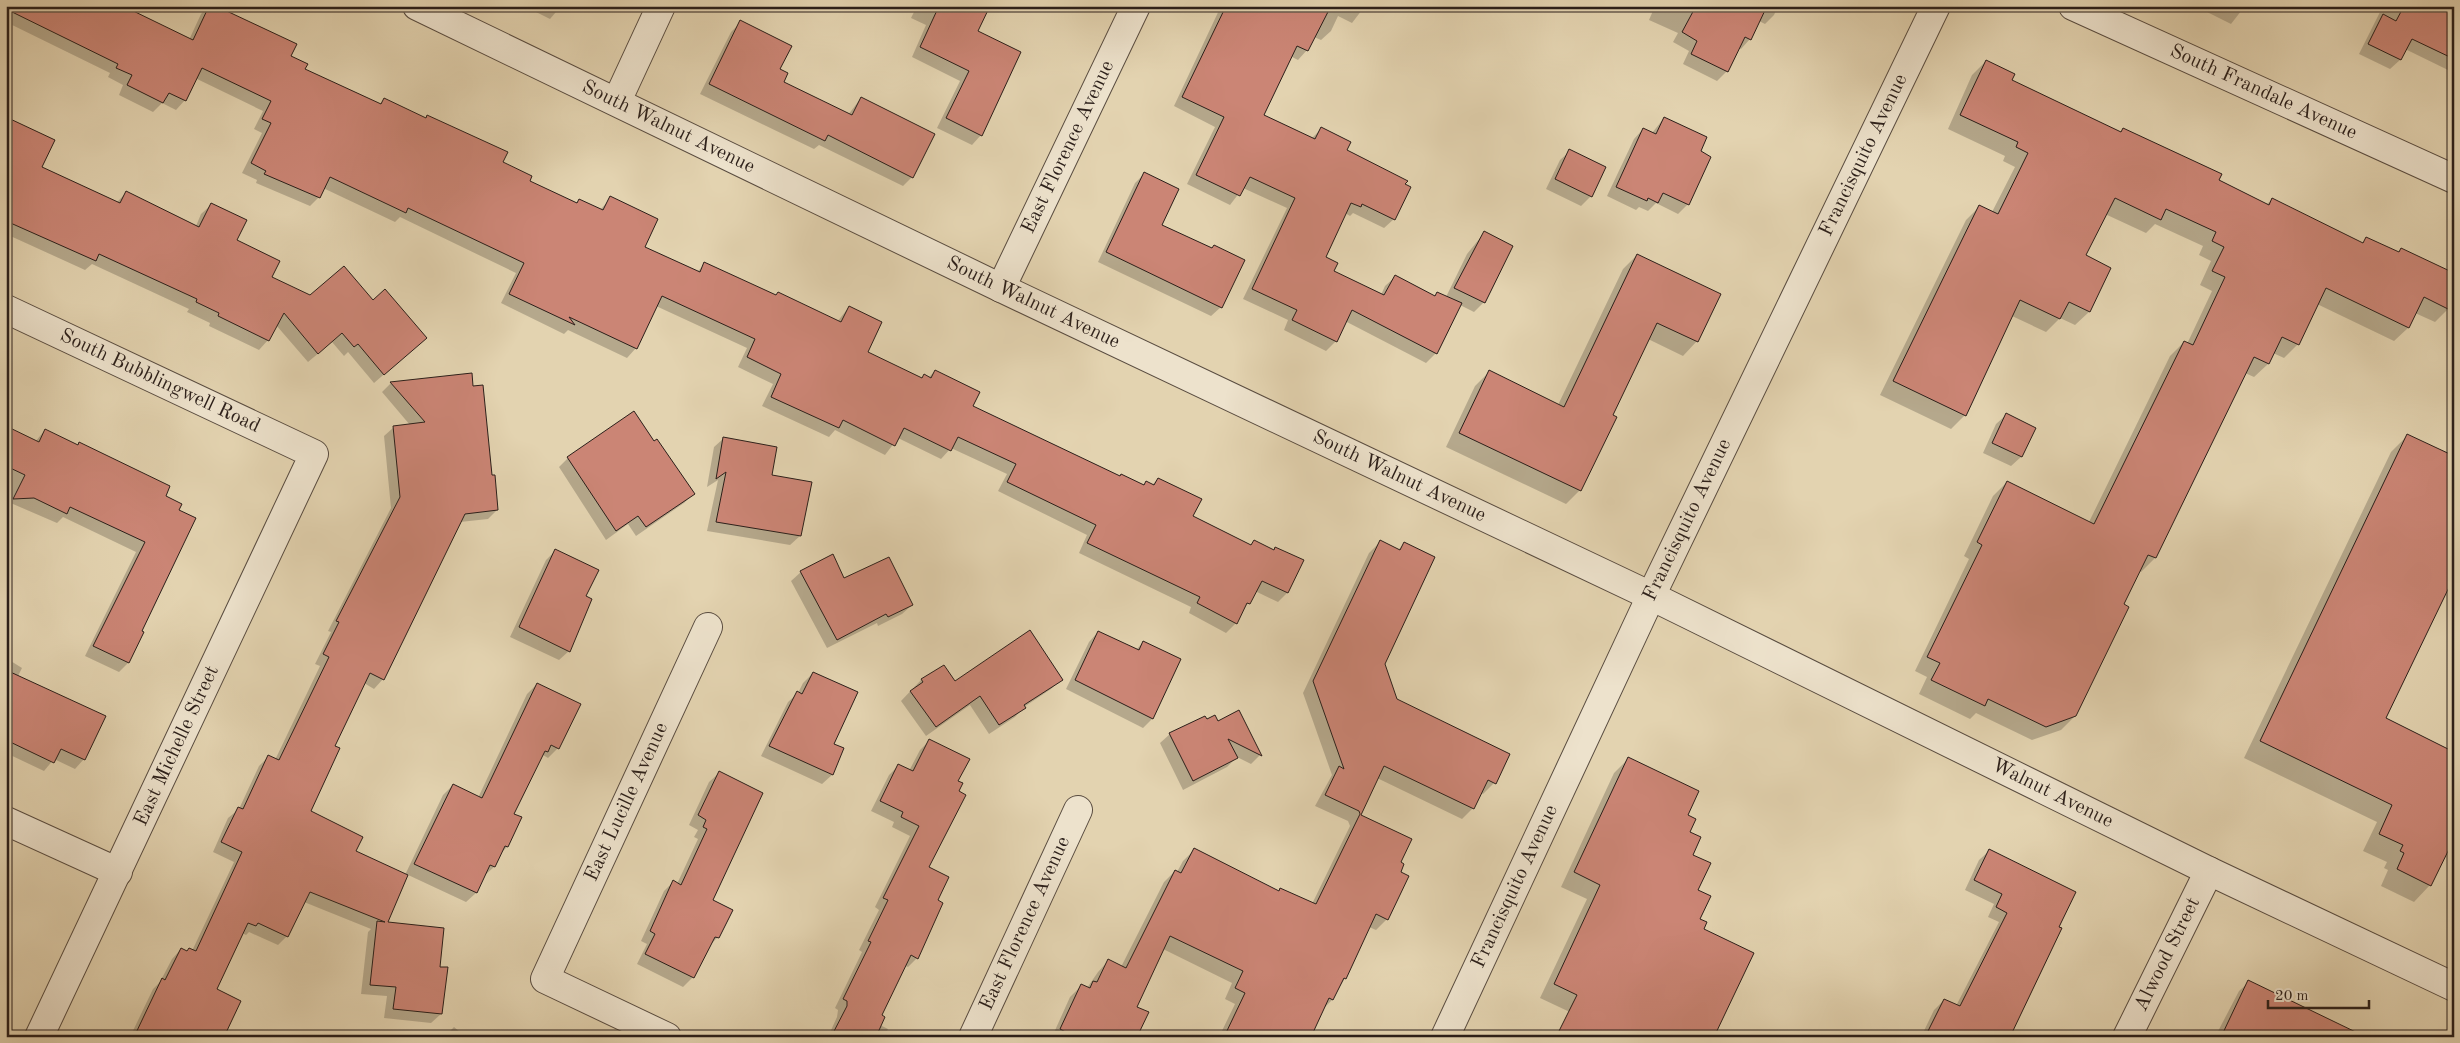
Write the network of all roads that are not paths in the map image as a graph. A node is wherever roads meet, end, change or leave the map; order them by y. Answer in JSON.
{"nodes":[{"id":1,"x":417,"y":6,"type":"edge"},
{"id":2,"x":661,"y":6,"type":"edge"},
{"id":3,"x":1136,"y":6,"type":"edge"},
{"id":4,"x":1936,"y":6,"type":"edge"},
{"id":5,"x":2074,"y":6,"type":"edge"},
{"id":6,"x":617,"y":101,"type":"junction"},
{"id":7,"x":2454,"y":179,"type":"edge"},
{"id":8,"x":1001,"y":288,"type":"junction"},
{"id":9,"x":6,"y":310,"type":"edge"},
{"id":10,"x":314,"y":454,"type":"joint"},
{"id":11,"x":1651,"y":596,"type":"junction"},
{"id":12,"x":708,"y":627,"type":"dead end"},
{"id":13,"x":1078,"y":810,"type":"dead end"},
{"id":14,"x":6,"y":821,"type":"edge"},
{"id":15,"x":2209,"y":871,"type":"junction"},
{"id":16,"x":118,"y":872,"type":"junction"},
{"id":17,"x":2454,"y":987,"type":"edge"},
{"id":18,"x":39,"y":1037,"type":"edge"},
{"id":19,"x":667,"y":1037,"type":"edge"},
{"id":20,"x":973,"y":1037,"type":"edge"},
{"id":21,"x":1445,"y":1037,"type":"edge"},
{"id":22,"x":2127,"y":1037,"type":"edge"}],
"edges":[{"from":1,"to":6,"type":"street","name":"South Walnut Avenue"},
{"from":2,"to":6,"type":"street"},
{"from":3,"to":8,"type":"street","name":"East Florence Avenue"},
{"from":4,"to":11,"type":"street","name":"Francisquito Avenue"},
{"from":5,"to":7,"type":"street","name":"South Frandale Avenue"},
{"from":6,"to":8,"type":"street","name":"South Walnut Avenue"},
{"from":8,"to":11,"type":"street","name":"South Walnut Avenue"},
{"from":9,"to":10,"type":"street","name":"South Bubblingwell Road"},
{"from":10,"to":16,"type":"street","name":"East Michelle Street"},
{"from":11,"to":15,"type":"street","name":"Walnut Avenue"},
{"from":11,"to":21,"type":"street","name":"Francisquito Avenue"},
{"from":12,"to":19,"type":"street","name":"East Lucille Avenue"},
{"from":13,"to":20,"type":"street","name":"East Florence Avenue"},
{"from":14,"to":16,"type":"street"},
{"from":15,"to":17,"type":"street","name":"Walnut Avenue"},
{"from":15,"to":22,"type":"street","name":"Alwood Street"},
{"from":16,"to":18,"type":"street","name":"East Michelle Street"}]}
